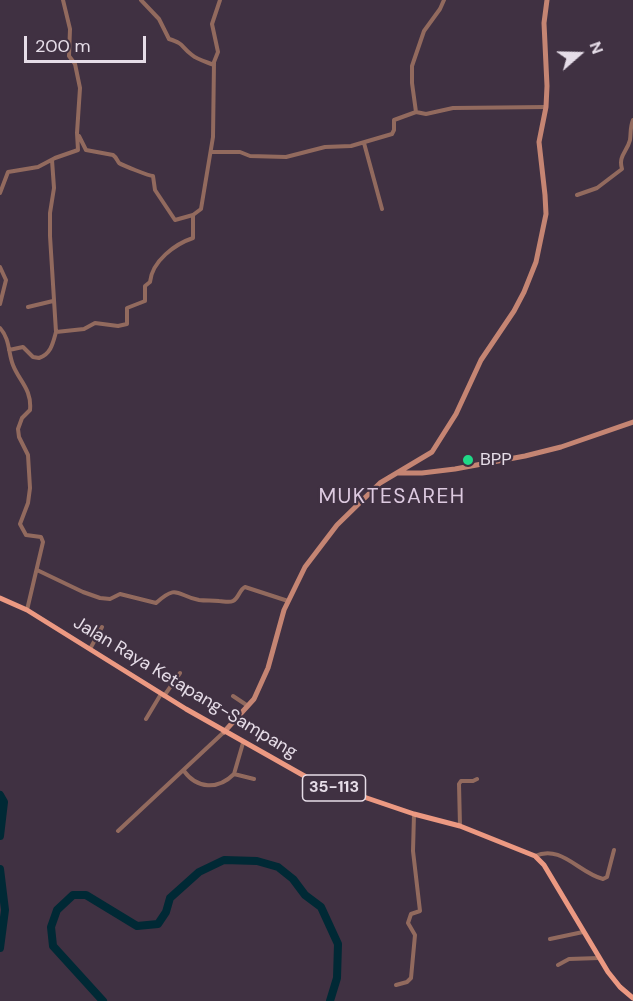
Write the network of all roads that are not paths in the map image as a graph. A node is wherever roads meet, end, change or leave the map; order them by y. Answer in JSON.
{"nodes":[{"id":1,"x":63,"y":0,"type":"edge"},
{"id":2,"x":141,"y":0,"type":"edge"},
{"id":3,"x":220,"y":0,"type":"edge"},
{"id":4,"x":444,"y":0,"type":"edge"},
{"id":5,"x":547,"y":0,"type":"edge"},
{"id":6,"x":214,"y":65,"type":"junction"},
{"id":7,"x":546,"y":107,"type":"junction"},
{"id":8,"x":416,"y":112,"type":"junction"},
{"id":9,"x":633,"y":120,"type":"edge"},
{"id":10,"x":77,"y":133,"type":"junction"},
{"id":11,"x":364,"y":143,"type":"junction"},
{"id":12,"x":211,"y":152,"type":"junction"},
{"id":13,"x":52,"y":160,"type":"junction"},
{"id":14,"x":0,"y":193,"type":"edge"},
{"id":15,"x":578,"y":195,"type":"dead end"},
{"id":16,"x":382,"y":209,"type":"dead end"},
{"id":17,"x":193,"y":214,"type":"junction"},
{"id":18,"x":0,"y":267,"type":"edge"},
{"id":19,"x":53,"y":301,"type":"junction"},
{"id":20,"x":0,"y":304,"type":"edge"},
{"id":21,"x":28,"y":307,"type":"dead end"},
{"id":22,"x":0,"y":328,"type":"edge"},
{"id":23,"x":56,"y":332,"type":"junction"},
{"id":24,"x":9,"y":350,"type":"junction"},
{"id":25,"x":633,"y":422,"type":"edge"},
{"id":26,"x":399,"y":473,"type":"junction"},
{"id":27,"x":38,"y":570,"type":"junction"},
{"id":28,"x":0,"y":598,"type":"edge"},
{"id":29,"x":288,"y":601,"type":"junction"},
{"id":30,"x":27,"y":610,"type":"junction"},
{"id":31,"x":102,"y":627,"type":"dead end"},
{"id":32,"x":90,"y":649,"type":"junction"},
{"id":33,"x":180,"y":673,"type":"dead end"},
{"id":34,"x":163,"y":695,"type":"junction"},
{"id":35,"x":233,"y":696,"type":"dead end"},
{"id":36,"x":249,"y":706,"type":"junction"},
{"id":37,"x":146,"y":719,"type":"dead end"},
{"id":38,"x":224,"y":732,"type":"junction"},
{"id":39,"x":243,"y":743,"type":"junction"},
{"id":40,"x":184,"y":771,"type":"junction"},
{"id":41,"x":234,"y":774,"type":"junction"},
{"id":42,"x":254,"y":779,"type":"dead end"},
{"id":43,"x":477,"y":779,"type":"dead end"},
{"id":44,"x":414,"y":814,"type":"junction"},
{"id":45,"x":460,"y":826,"type":"junction"},
{"id":46,"x":118,"y":831,"type":"dead end"},
{"id":47,"x":614,"y":850,"type":"dead end"},
{"id":48,"x":535,"y":856,"type":"junction"},
{"id":49,"x":583,"y":933,"type":"junction"},
{"id":50,"x":550,"y":939,"type":"dead end"},
{"id":51,"x":599,"y":958,"type":"junction"},
{"id":52,"x":558,"y":965,"type":"dead end"},
{"id":53,"x":396,"y":984,"type":"dead end"},
{"id":54,"x":633,"y":998,"type":"edge"}],
"edges":[{"from":1,"to":10,"type":"street"},
{"from":2,"to":6,"type":"street"},
{"from":3,"to":6,"type":"street"},
{"from":4,"to":8,"type":"street"},
{"from":5,"to":7,"type":"main road"},
{"from":6,"to":12,"type":"street"},
{"from":7,"to":8,"type":"street"},
{"from":7,"to":26,"type":"main road"},
{"from":8,"to":11,"type":"street"},
{"from":9,"to":15,"type":"street"},
{"from":10,"to":13,"type":"street"},
{"from":10,"to":17,"type":"street"},
{"from":11,"to":12,"type":"street"},
{"from":11,"to":16,"type":"street"},
{"from":12,"to":17,"type":"street"},
{"from":13,"to":14,"type":"street"},
{"from":13,"to":19,"type":"street"},
{"from":17,"to":23,"type":"street"},
{"from":18,"to":20,"type":"street"},
{"from":19,"to":21,"type":"street"},
{"from":19,"to":23,"type":"street"},
{"from":22,"to":24,"type":"street"},
{"from":23,"to":24,"type":"street"},
{"from":24,"to":27,"type":"street"},
{"from":25,"to":26,"type":"main road"},
{"from":26,"to":29,"type":"main road"},
{"from":27,"to":29,"type":"street"},
{"from":27,"to":30,"type":"street"},
{"from":28,"to":30,"type":"main road","name":"Jalan Raya Ketapang-Sampang","number":"35-113"},
{"from":29,"to":36,"type":"main road"},
{"from":30,"to":32,"type":"main road","name":"Jalan Raya Ketapang-Sampang","number":"35-113"},
{"from":31,"to":32,"type":"street"},
{"from":32,"to":34,"type":"main road","name":"Jalan Raya Ketapang-Sampang","number":"35-113"},
{"from":33,"to":34,"type":"street"},
{"from":34,"to":37,"type":"street"},
{"from":34,"to":38,"type":"main road","name":"Jalan Raya Ketapang-Sampang","number":"35-113"},
{"from":35,"to":36,"type":"street"},
{"from":36,"to":38,"type":"main road"},
{"from":38,"to":39,"type":"main road","name":"Jalan Raya Ketapang-Sampang","number":"35-113"},
{"from":38,"to":40,"type":"street"},
{"from":39,"to":41,"type":"street"},
{"from":39,"to":44,"type":"main road","name":"Jalan Raya Ketapang-Sampang","number":"35-113"},
{"from":40,"to":41,"type":"street"},
{"from":40,"to":46,"type":"street"},
{"from":41,"to":42,"type":"street"},
{"from":43,"to":45,"type":"street"},
{"from":44,"to":45,"type":"main road","name":"Jalan Raya Ketapang-Sampang","number":"35-113"},
{"from":44,"to":53,"type":"street"},
{"from":45,"to":48,"type":"main road","name":"Jalan Raya Ketapang-Sampang","number":"35-113"},
{"from":47,"to":48,"type":"street"},
{"from":48,"to":49,"type":"main road"},
{"from":49,"to":50,"type":"street"},
{"from":49,"to":51,"type":"main road"},
{"from":51,"to":52,"type":"street"},
{"from":51,"to":54,"type":"main road"}]}
